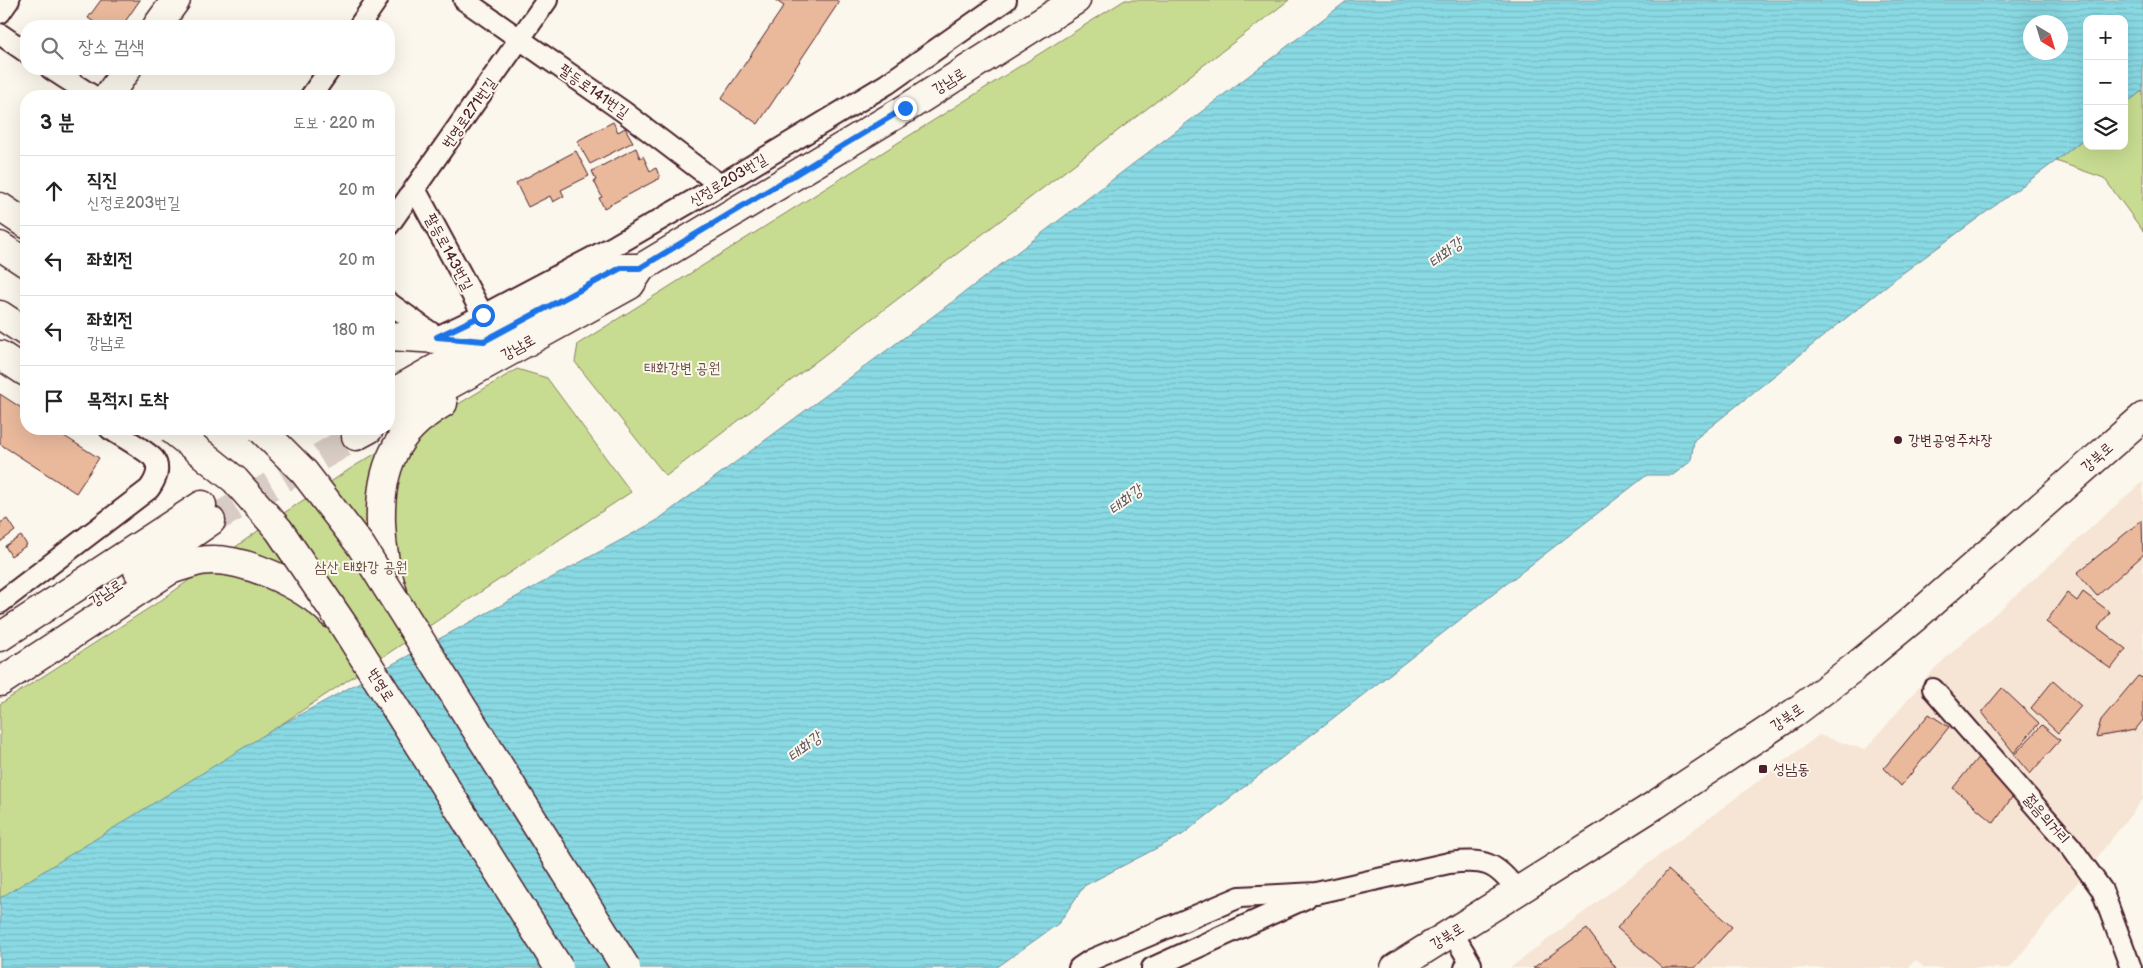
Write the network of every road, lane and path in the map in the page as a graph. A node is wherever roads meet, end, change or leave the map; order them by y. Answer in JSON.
{"nodes":[{"id":1,"x":9,"y":0,"type":"edge"},
{"id":2,"x":176,"y":0,"type":"edge"},
{"id":3,"x":377,"y":0,"type":"edge"},
{"id":4,"x":464,"y":0,"type":"edge"},
{"id":5,"x":547,"y":0,"type":"edge"},
{"id":6,"x":1006,"y":0,"type":"edge"},
{"id":7,"x":1076,"y":0,"type":"edge"},
{"id":8,"x":0,"y":13,"type":"edge"},
{"id":9,"x":161,"y":20,"type":"edge"},
{"id":10,"x":363,"y":20,"type":"edge"},
{"id":11,"x":0,"y":34,"type":"edge"},
{"id":12,"x":520,"y":39,"type":"junction"},
{"id":13,"x":20,"y":48,"type":"edge"},
{"id":14,"x":61,"y":75,"type":"edge"},
{"id":15,"x":123,"y":75,"type":"edge"},
{"id":16,"x":326,"y":75,"type":"edge"},
{"id":17,"x":84,"y":90,"type":"edge"},
{"id":18,"x":112,"y":90,"type":"edge"},
{"id":19,"x":315,"y":90,"type":"edge"},
{"id":20,"x":720,"y":185,"type":"junction"},
{"id":21,"x":415,"y":189,"type":"junction"},
{"id":22,"x":395,"y":217,"type":"edge"},
{"id":23,"x":0,"y":246,"type":"edge"},
{"id":24,"x":20,"y":259,"type":"edge"},
{"id":25,"x":640,"y":268,"type":"junction"},
{"id":26,"x":395,"y":306,"type":"edge"},
{"id":27,"x":0,"y":314,"type":"edge"},
{"id":28,"x":20,"y":328,"type":"edge"},
{"id":29,"x":484,"y":328,"type":"junction"},
{"id":30,"x":395,"y":336,"type":"edge"},
{"id":31,"x":437,"y":337,"type":"junction"},
{"id":32,"x":530,"y":346,"type":"junction"},
{"id":33,"x":0,"y":356,"type":"edge"},
{"id":34,"x":20,"y":368,"type":"edge"},
{"id":35,"x":395,"y":391,"type":"edge"},
{"id":36,"x":2143,"y":417,"type":"edge"},
{"id":37,"x":398,"y":425,"type":"edge"},
{"id":38,"x":119,"y":435,"type":"edge"},
{"id":39,"x":179,"y":435,"type":"edge"},
{"id":40,"x":267,"y":435,"type":"edge"},
{"id":41,"x":394,"y":597,"type":"junction"},
{"id":42,"x":0,"y":603,"type":"edge"},
{"id":43,"x":344,"y":626,"type":"junction"},
{"id":44,"x":0,"y":637,"type":"edge"},
{"id":45,"x":0,"y":665,"type":"edge"},
{"id":46,"x":0,"y":682,"type":"edge"},
{"id":47,"x":1933,"y":689,"type":"dead end"},
{"id":48,"x":1517,"y":891,"type":"junction"},
{"id":49,"x":1316,"y":893,"type":"junction"},
{"id":50,"x":1452,"y":932,"type":"junction"},
{"id":51,"x":1468,"y":966,"type":"edge"},
{"id":52,"x":559,"y":968,"type":"edge"},
{"id":53,"x":626,"y":968,"type":"edge"},
{"id":54,"x":1080,"y":968,"type":"edge"},
{"id":55,"x":1152,"y":968,"type":"edge"},
{"id":56,"x":1395,"y":968,"type":"edge"},
{"id":57,"x":2131,"y":968,"type":"edge"}],
"edges":[{"from":1,"to":8,"type":"street"},
{"from":2,"to":9,"type":"main road"},
{"from":3,"to":10,"type":"street"},
{"from":4,"to":12,"type":"street","name":"팔등로141번길"},
{"from":5,"to":12,"type":"street","name":"번영로271번길"},
{"from":6,"to":20,"type":"street","name":"신정로203번길"},
{"from":7,"to":25,"type":"main road","name":"강남로"},
{"from":11,"to":13,"type":"street"},
{"from":12,"to":20,"type":"street","name":"팔등로141번길"},
{"from":12,"to":21,"type":"street","name":"번영로271번길"},
{"from":14,"to":17,"type":"street"},
{"from":15,"to":18,"type":"main road"},
{"from":16,"to":19,"type":"street"},
{"from":20,"to":29,"type":"street","name":"신정로203번길"},
{"from":21,"to":22,"type":"street","name":"번영로271번길"},
{"from":21,"to":29,"type":"street","name":"팔등로143번길"},
{"from":23,"to":24,"type":"main road"},
{"from":25,"to":29,"type":"main road","name":"강남로"},
{"from":25,"to":32,"type":"main road","name":"강남로"},
{"from":26,"to":31,"type":"street"},
{"from":27,"to":28,"type":"main road"},
{"from":29,"to":31,"type":"main road"},
{"from":29,"to":32,"type":"main road"},
{"from":29,"to":35,"type":"main road","name":"강남로"},
{"from":30,"to":31,"type":"main road"},
{"from":32,"to":37,"type":"main road","name":"강남로"},
{"from":33,"to":34,"type":"main road"},
{"from":36,"to":48,"type":"main road","name":"강북로"},
{"from":37,"to":41,"type":"main road","name":"강남로"},
{"from":38,"to":42,"type":"street"},
{"from":39,"to":43,"type":"main road","name":"번영로","bridge":true},
{"from":40,"to":41,"type":"main road","bridge":true},
{"from":41,"to":53,"type":"main road","bridge":true},
{"from":43,"to":46,"type":"main road","bridge":true},
{"from":43,"to":52,"type":"main road","name":"번영로","bridge":true},
{"from":44,"to":45,"type":"main road","name":"강남로"},
{"from":47,"to":57,"type":"street","name":"젊음의거리"},
{"from":48,"to":49,"type":"street"},
{"from":48,"to":50,"type":"main road","name":"강북로"},
{"from":49,"to":54,"type":"street"},
{"from":49,"to":55,"type":"street"},
{"from":50,"to":51,"type":"street"},
{"from":50,"to":56,"type":"main road","name":"강북로"}]}
